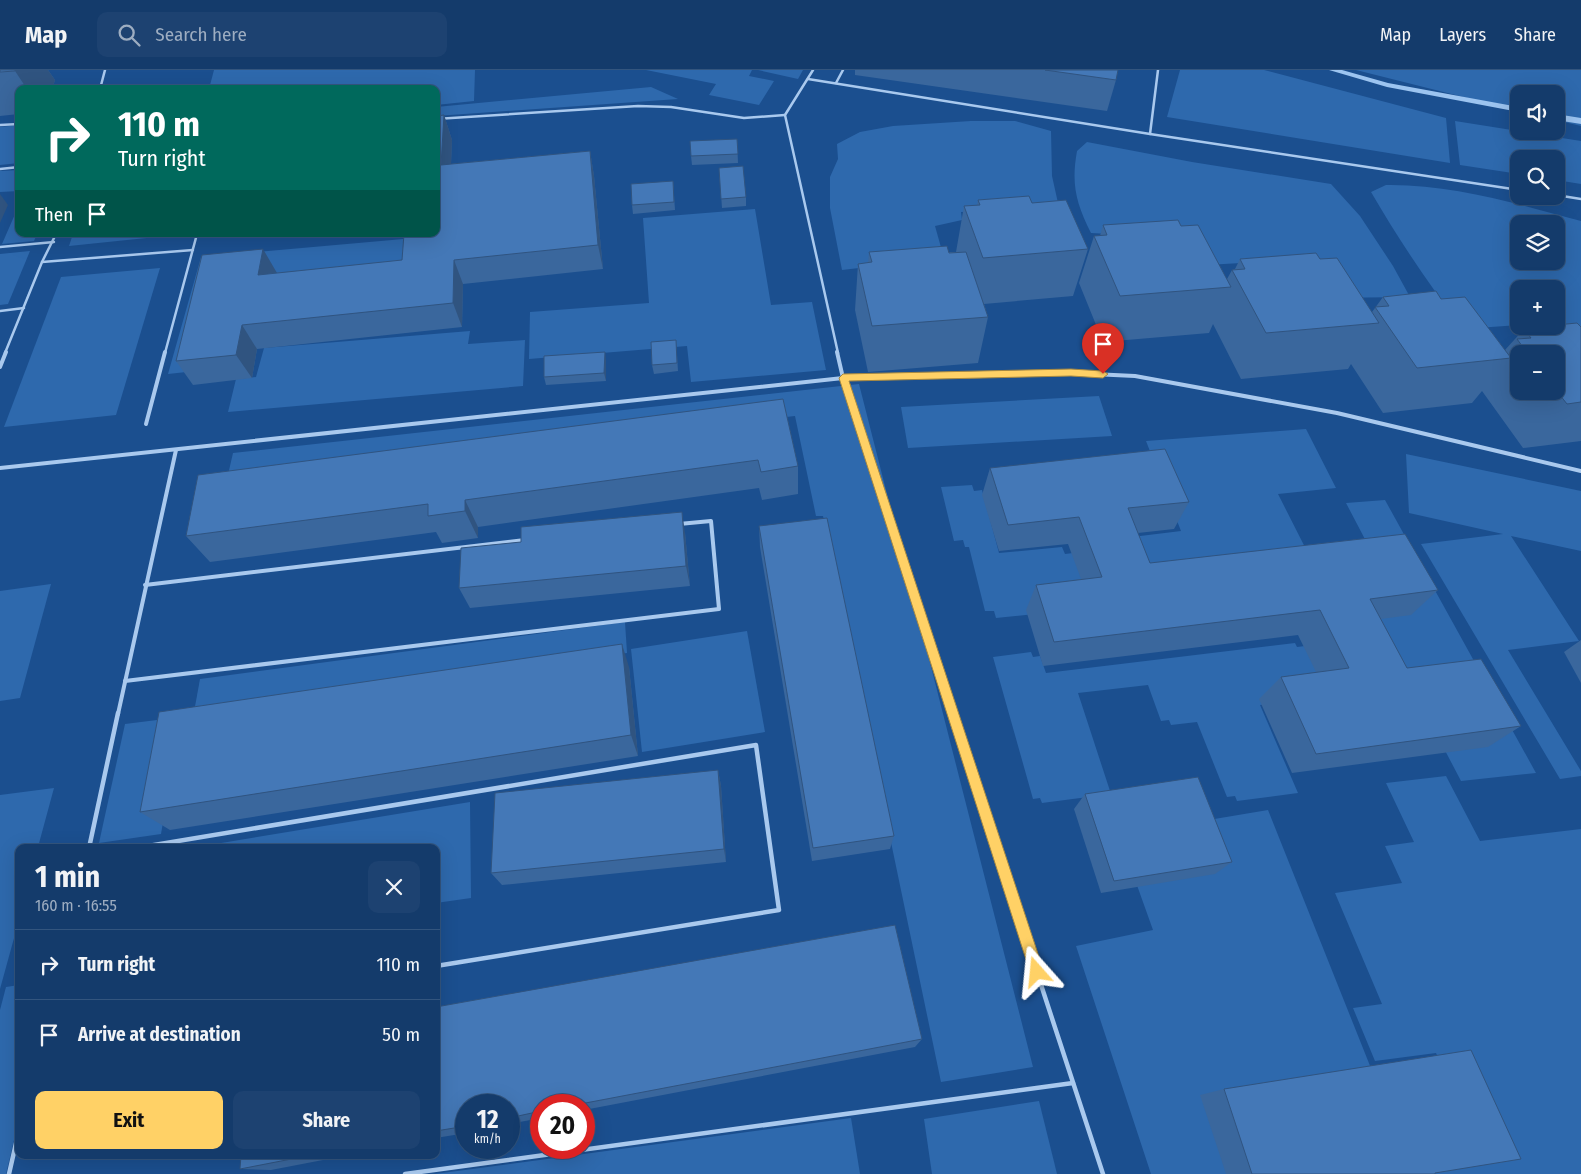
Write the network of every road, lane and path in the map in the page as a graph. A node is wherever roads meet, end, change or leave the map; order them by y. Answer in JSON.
{"nodes":[{"id":1,"x":105,"y":70,"type":"edge"},
{"id":2,"x":813,"y":70,"type":"edge"},
{"id":3,"x":843,"y":70,"type":"edge"},
{"id":4,"x":1158,"y":70,"type":"edge"},
{"id":5,"x":808,"y":79,"type":"junction"},
{"id":6,"x":836,"y":83,"type":"junction"},
{"id":7,"x":101,"y":85,"type":"edge"},
{"id":8,"x":784,"y":115,"type":"junction"},
{"id":9,"x":440,"y":119,"type":"edge"},
{"id":10,"x":15,"y":124,"type":"edge"},
{"id":11,"x":0,"y":125,"type":"edge"},
{"id":12,"x":1150,"y":134,"type":"junction"},
{"id":13,"x":15,"y":167,"type":"edge"},
{"id":14,"x":0,"y":169,"type":"edge"},
{"id":15,"x":1510,"y":189,"type":"edge"},
{"id":16,"x":1565,"y":196,"type":"edge"},
{"id":17,"x":1581,"y":199,"type":"edge"},
{"id":18,"x":55,"y":237,"type":"edge"},
{"id":19,"x":196,"y":237,"type":"edge"},
{"id":20,"x":54,"y":242,"type":"junction"},
{"id":21,"x":0,"y":247,"type":"edge"},
{"id":22,"x":193,"y":250,"type":"junction"},
{"id":23,"x":42,"y":262,"type":"junction"},
{"id":24,"x":24,"y":308,"type":"junction"},
{"id":25,"x":0,"y":311,"type":"edge"},
{"id":26,"x":0,"y":367,"type":"edge"},
{"id":27,"x":843,"y":378,"type":"junction"},
{"id":28,"x":146,"y":424,"type":"dead end"},
{"id":29,"x":176,"y":450,"type":"junction"},
{"id":30,"x":0,"y":468,"type":"edge"},
{"id":31,"x":1581,"y":471,"type":"edge"},
{"id":32,"x":673,"y":524,"type":"edge"},
{"id":33,"x":530,"y":539,"type":"edge"},
{"id":34,"x":145,"y":585,"type":"junction"},
{"id":35,"x":125,"y":680,"type":"junction"},
{"id":36,"x":90,"y":844,"type":"edge"},
{"id":37,"x":160,"y":844,"type":"edge"},
{"id":38,"x":440,"y":965,"type":"edge"},
{"id":39,"x":1073,"y":1084,"type":"junction"},
{"id":40,"x":15,"y":1148,"type":"edge"},
{"id":41,"x":9,"y":1174,"type":"edge"},
{"id":42,"x":405,"y":1174,"type":"edge"},
{"id":43,"x":1102,"y":1174,"type":"edge"}],
"edges":[{"from":1,"to":7,"type":"lane"},
{"from":2,"to":5,"type":"lane"},
{"from":3,"to":6,"type":"lane"},
{"from":4,"to":12,"type":"lane"},
{"from":5,"to":6,"type":"lane"},
{"from":5,"to":8,"type":"lane"},
{"from":6,"to":12,"type":"lane"},
{"from":8,"to":9,"type":"lane"},
{"from":8,"to":27,"type":"lane"},
{"from":10,"to":11,"type":"lane"},
{"from":12,"to":15,"type":"lane"},
{"from":13,"to":14,"type":"lane"},
{"from":16,"to":17,"type":"lane"},
{"from":18,"to":20,"type":"lane"},
{"from":19,"to":22,"type":"lane"},
{"from":20,"to":21,"type":"lane"},
{"from":20,"to":23,"type":"lane"},
{"from":22,"to":23,"type":"lane"},
{"from":22,"to":28,"type":"lane"},
{"from":23,"to":24,"type":"lane"},
{"from":24,"to":25,"type":"lane"},
{"from":24,"to":26,"type":"lane"},
{"from":27,"to":29,"type":"lane"},
{"from":27,"to":31,"type":"lane"},
{"from":27,"to":39,"type":"lane"},
{"from":29,"to":30,"type":"lane"},
{"from":29,"to":34,"type":"lane"},
{"from":32,"to":35,"type":"lane"},
{"from":33,"to":34,"type":"lane"},
{"from":34,"to":35,"type":"lane"},
{"from":35,"to":36,"type":"lane"},
{"from":37,"to":38,"type":"lane"},
{"from":39,"to":42,"type":"lane"},
{"from":39,"to":43,"type":"lane"},
{"from":40,"to":41,"type":"lane"}]}
